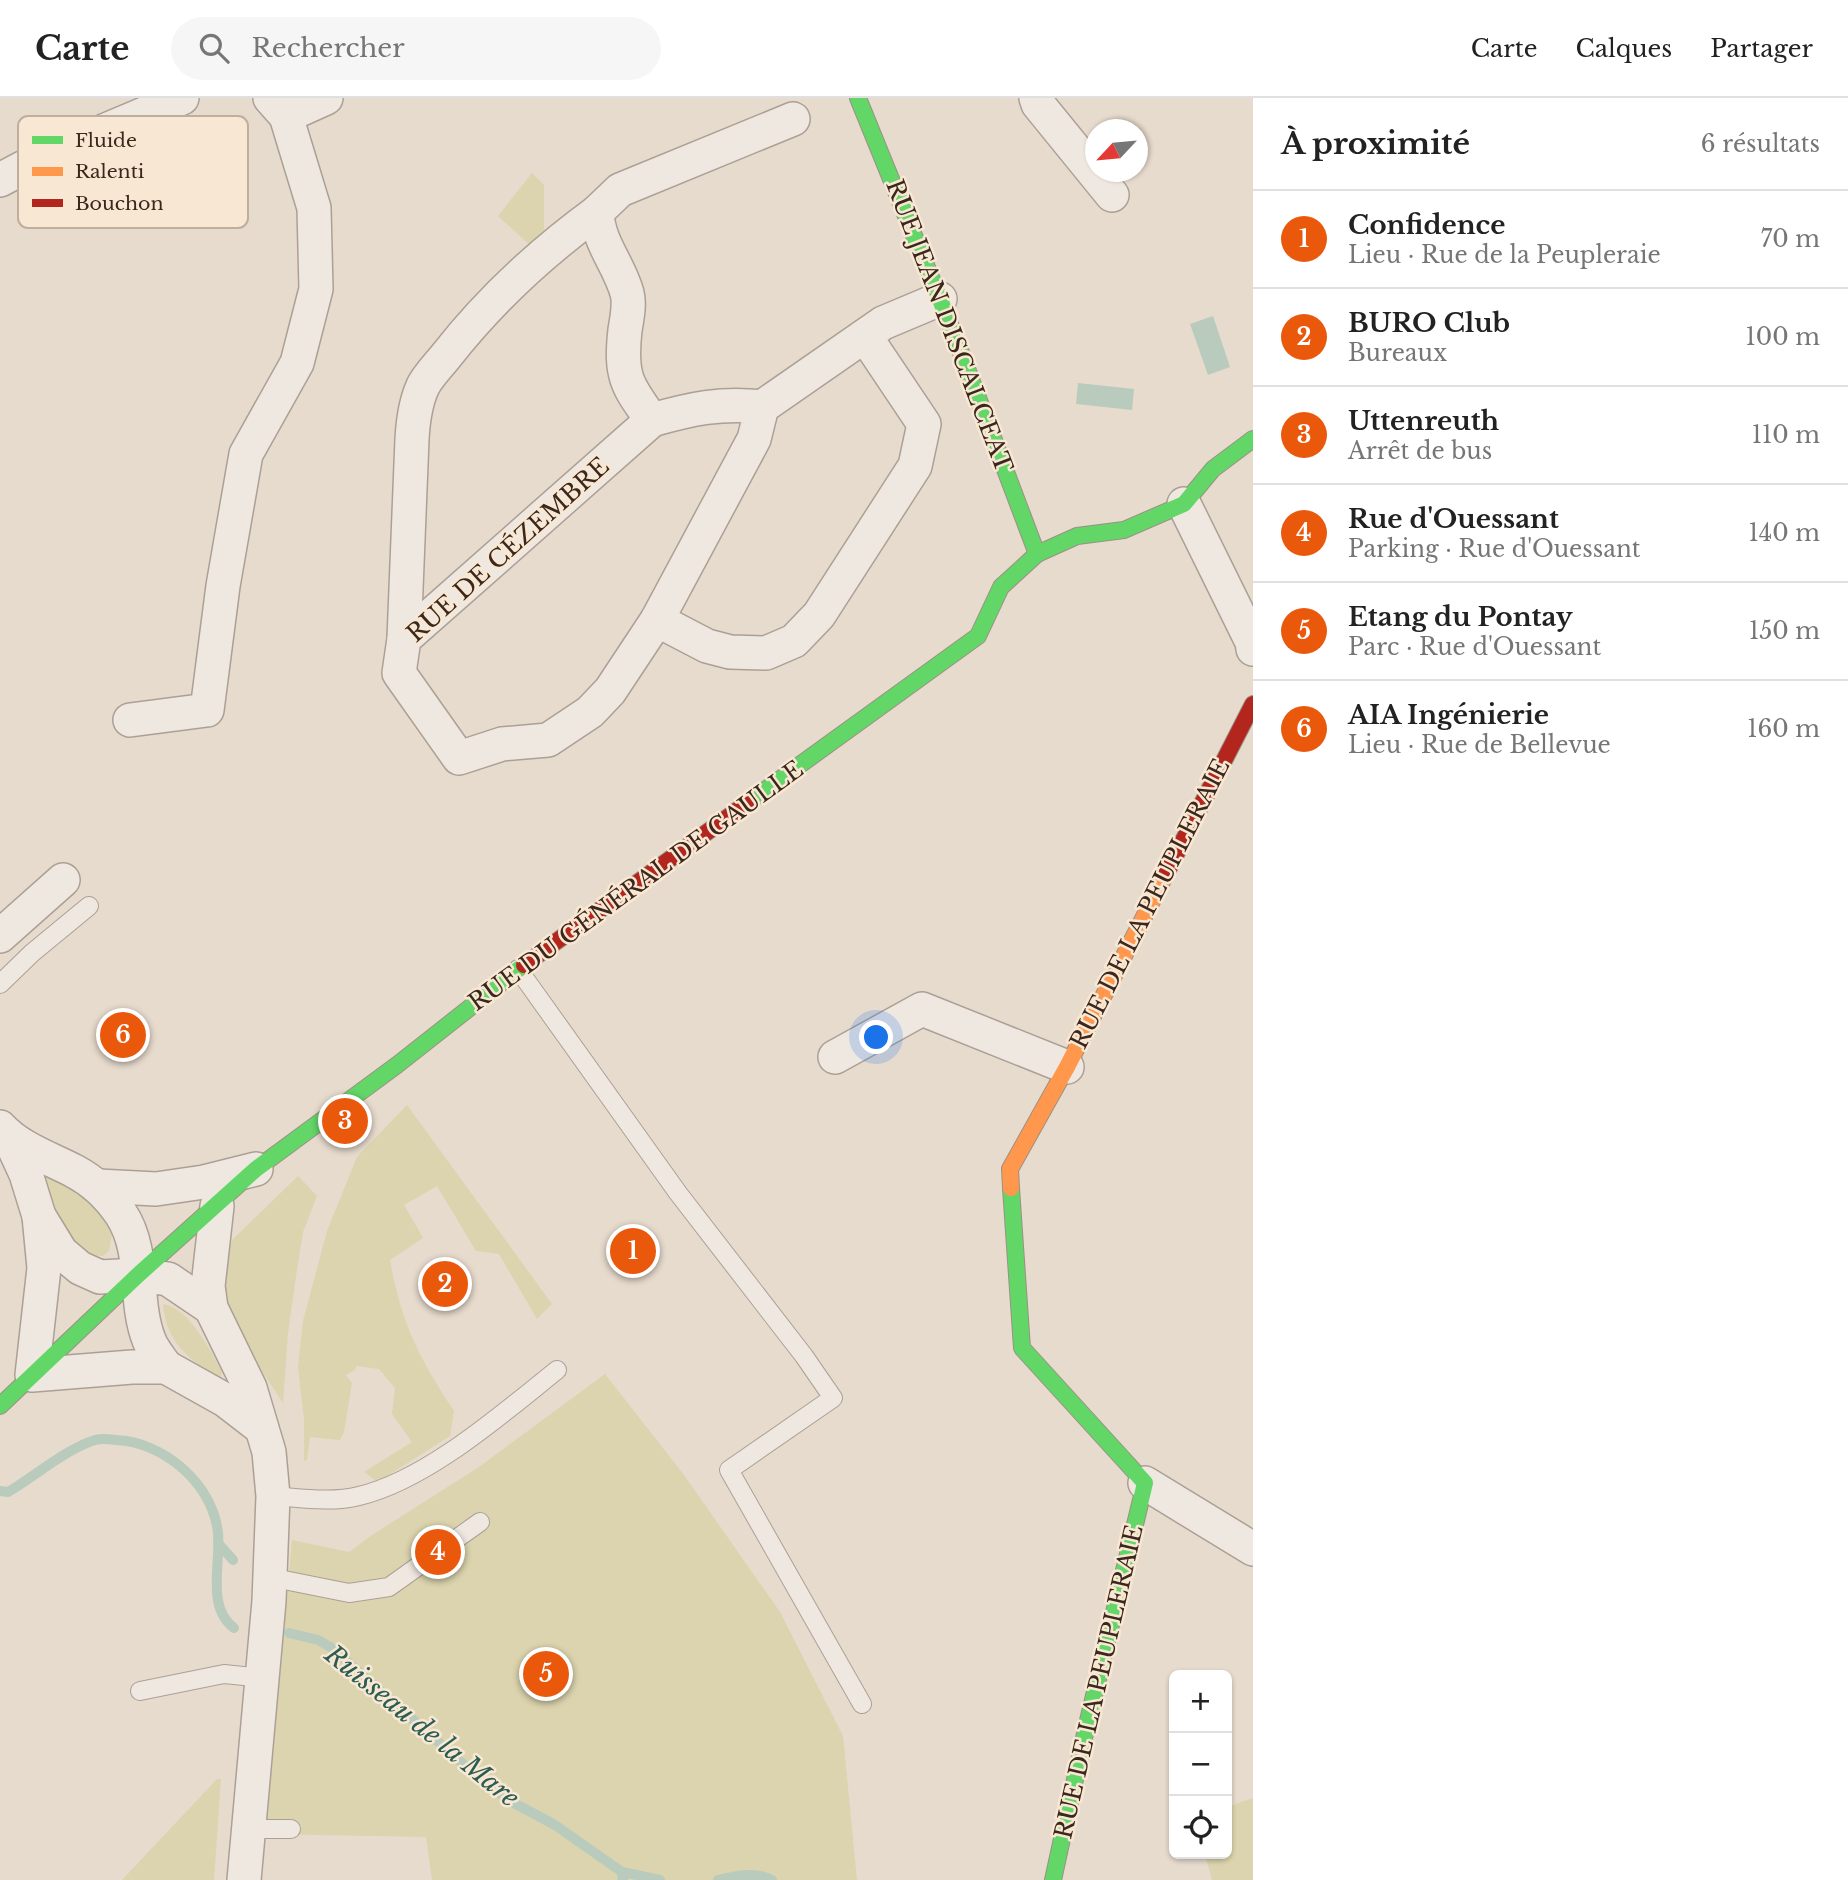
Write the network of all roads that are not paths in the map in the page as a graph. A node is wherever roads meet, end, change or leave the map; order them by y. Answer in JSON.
{"nodes":[{"id":1,"x":326,"y":98,"type":"edge"},
{"id":2,"x":858,"y":98,"type":"edge"},
{"id":3,"x":1036,"y":98,"type":"edge"},
{"id":4,"x":168,"y":101,"type":"edge"},
{"id":5,"x":278,"y":107,"type":"edge"},
{"id":6,"x":134,"y":116,"type":"edge"},
{"id":7,"x":793,"y":119,"type":"dead end"},
{"id":8,"x":18,"y":170,"type":"edge"},
{"id":9,"x":0,"y":180,"type":"edge"},
{"id":10,"x":1112,"y":195,"type":"dead end"},
{"id":11,"x":597,"y":212,"type":"junction"},
{"id":12,"x":940,"y":299,"type":"junction"},
{"id":13,"x":865,"y":336,"type":"junction"},
{"id":14,"x":762,"y":408,"type":"junction"},
{"id":15,"x":652,"y":420,"type":"junction"},
{"id":16,"x":1253,"y":439,"type":"edge"},
{"id":17,"x":1184,"y":504,"type":"junction"},
{"id":18,"x":1037,"y":554,"type":"junction"},
{"id":19,"x":657,"y":620,"type":"junction"},
{"id":20,"x":404,"y":639,"type":"junction"},
{"id":21,"x":1253,"y":643,"type":"edge"},
{"id":22,"x":1253,"y":649,"type":"edge"},
{"id":23,"x":1253,"y":704,"type":"edge"},
{"id":24,"x":130,"y":720,"type":"dead end"},
{"id":25,"x":63,"y":880,"type":"dead end"},
{"id":26,"x":89,"y":905,"type":"dead end"},
{"id":27,"x":5,"y":931,"type":"edge"},
{"id":28,"x":32,"y":953,"type":"junction"},
{"id":29,"x":519,"y":969,"type":"junction"},
{"id":30,"x":0,"y":984,"type":"edge"},
{"id":31,"x":835,"y":1057,"type":"dead end"},
{"id":32,"x":1066,"y":1067,"type":"junction"},
{"id":33,"x":4,"y":1131,"type":"edge"},
{"id":34,"x":256,"y":1169,"type":"junction"},
{"id":35,"x":98,"y":1186,"type":"junction"},
{"id":36,"x":218,"y":1206,"type":"junction"},
{"id":37,"x":38,"y":1216,"type":"junction"},
{"id":38,"x":138,"y":1275,"type":"junction"},
{"id":39,"x":211,"y":1308,"type":"junction"},
{"id":40,"x":166,"y":1367,"type":"junction"},
{"id":41,"x":557,"y":1370,"type":"dead end"},
{"id":42,"x":32,"y":1375,"type":"junction"},
{"id":43,"x":0,"y":1391,"type":"edge"},
{"id":44,"x":0,"y":1406,"type":"edge"},
{"id":45,"x":260,"y":1427,"type":"junction"},
{"id":46,"x":1145,"y":1483,"type":"junction"},
{"id":47,"x":273,"y":1496,"type":"junction"},
{"id":48,"x":480,"y":1522,"type":"dead end"},
{"id":49,"x":1253,"y":1549,"type":"edge"},
{"id":50,"x":269,"y":1577,"type":"junction"},
{"id":51,"x":263,"y":1678,"type":"junction"},
{"id":52,"x":140,"y":1691,"type":"dead end"},
{"id":53,"x":862,"y":1704,"type":"dead end"},
{"id":54,"x":249,"y":1829,"type":"junction"},
{"id":55,"x":291,"y":1829,"type":"dead end"},
{"id":56,"x":244,"y":1880,"type":"edge"},
{"id":57,"x":1053,"y":1880,"type":"edge"}],
"edges":[{"from":1,"to":5,"type":"street"},
{"from":2,"to":12,"type":"street","name":"RUE JEAN DISCALCEAT"},
{"from":3,"to":10,"type":"street"},
{"from":4,"to":6,"type":"street"},
{"from":5,"to":24,"type":"street"},
{"from":7,"to":11,"type":"street"},
{"from":8,"to":9,"type":"street"},
{"from":11,"to":15,"type":"street"},
{"from":11,"to":20,"type":"street"},
{"from":12,"to":13,"type":"street"},
{"from":12,"to":18,"type":"street","name":"RUE JEAN DISCALCEAT"},
{"from":13,"to":14,"type":"street"},
{"from":13,"to":19,"type":"street"},
{"from":14,"to":15,"type":"street","name":"RUE DE CÉZEMBRE"},
{"from":14,"to":19,"type":"street","name":"RUE DE CÉZEMBRE"},
{"from":15,"to":20,"type":"street","name":"RUE DE CÉZEMBRE"},
{"from":16,"to":17,"type":"street","name":"RUE DU GÉNÉRAL DE GAULLE"},
{"from":17,"to":18,"type":"street","name":"RUE DU GÉNÉRAL DE GAULLE"},
{"from":17,"to":21,"type":"street"},
{"from":18,"to":29,"type":"street","name":"RUE DU GÉNÉRAL DE GAULLE"},
{"from":19,"to":20,"type":"street","name":"RUE DE CÉZEMBRE"},
{"from":21,"to":22,"type":"street"},
{"from":23,"to":32,"type":"street","name":"RUE DE LA PEUPLERAIE"},
{"from":25,"to":27,"type":"street"},
{"from":26,"to":28,"type":"lane"},
{"from":27,"to":28,"type":"lane"},
{"from":28,"to":30,"type":"lane"},
{"from":29,"to":34,"type":"street","name":"RUE DU GÉNÉRAL DE GAULLE"},
{"from":29,"to":53,"type":"lane"},
{"from":31,"to":32,"type":"street","name":"RUE DE LA PEUPLERAIE"},
{"from":32,"to":46,"type":"street","name":"RUE DE LA PEUPLERAIE"},
{"from":33,"to":35,"type":"street"},
{"from":33,"to":37,"type":"street"},
{"from":34,"to":35,"type":"street"},
{"from":34,"to":36,"type":"street","name":"RUE DU GÉNÉRAL DE GAULLE"},
{"from":35,"to":38,"type":"street"},
{"from":36,"to":38,"type":"street","name":"RUE DU GÉNÉRAL DE GAULLE"},
{"from":36,"to":39,"type":"street"},
{"from":37,"to":38,"type":"street"},
{"from":37,"to":42,"type":"street"},
{"from":38,"to":39,"type":"street"},
{"from":38,"to":40,"type":"street"},
{"from":38,"to":42,"type":"street","name":"RUE DU GÉNÉRAL DE GAULLE"},
{"from":39,"to":45,"type":"street"},
{"from":40,"to":42,"type":"street"},
{"from":40,"to":45,"type":"street"},
{"from":41,"to":47,"type":"lane"},
{"from":42,"to":43,"type":"street","name":"RUE DU GÉNÉRAL DE GAULLE"},
{"from":42,"to":44,"type":"street","name":"RUE DU GÉNÉRAL DE GAULLE"},
{"from":45,"to":47,"type":"street"},
{"from":46,"to":49,"type":"street","name":"RUE DE LA PEUPLERAIE"},
{"from":46,"to":57,"type":"street","name":"RUE DE LA PEUPLERAIE"},
{"from":47,"to":50,"type":"street"},
{"from":48,"to":50,"type":"lane"},
{"from":50,"to":51,"type":"street"},
{"from":51,"to":52,"type":"lane"},
{"from":51,"to":54,"type":"street"},
{"from":54,"to":55,"type":"lane"},
{"from":54,"to":56,"type":"street"}]}
